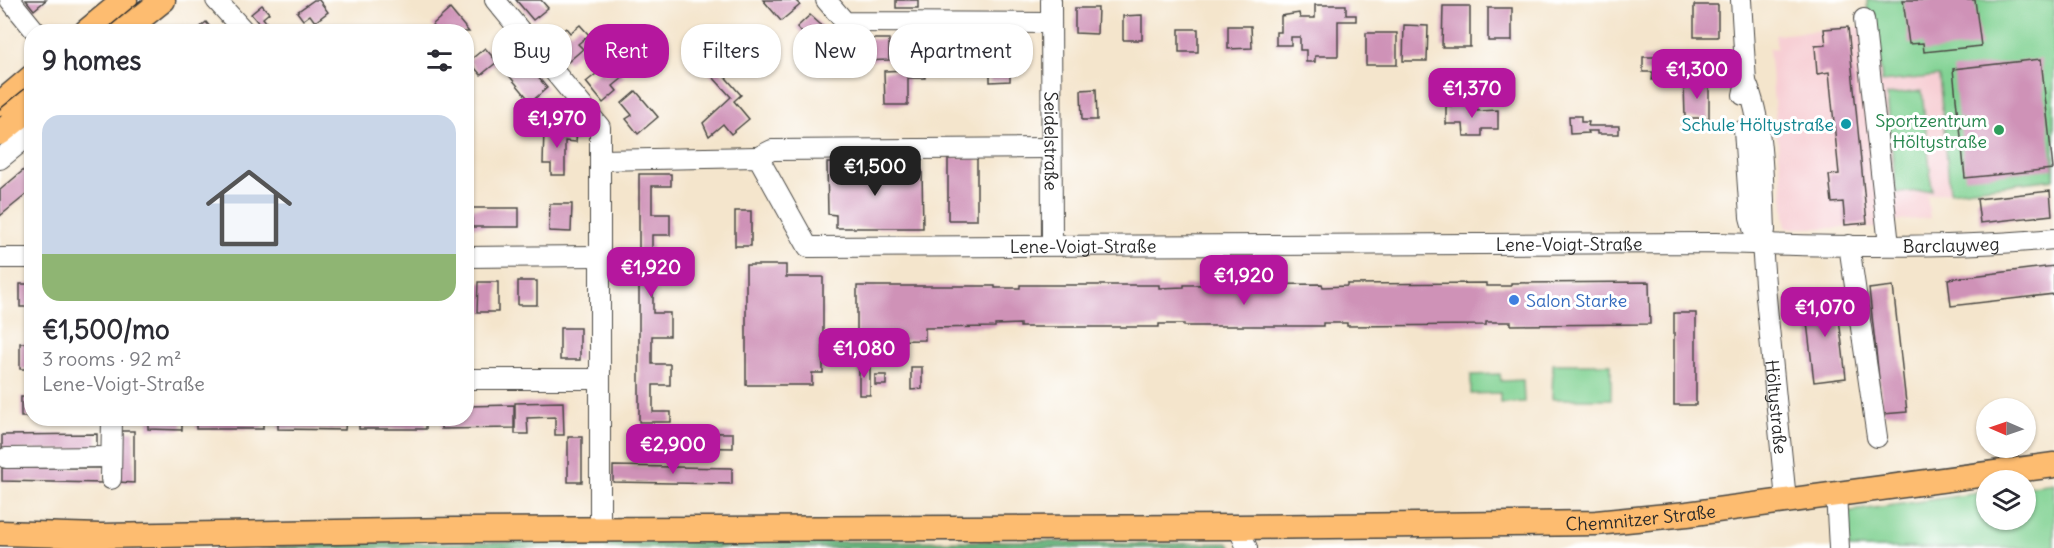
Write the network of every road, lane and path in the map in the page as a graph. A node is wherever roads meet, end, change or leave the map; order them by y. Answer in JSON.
{"nodes":[{"id":1,"x":10,"y":0,"type":"edge"},
{"id":2,"x":163,"y":0,"type":"edge"},
{"id":3,"x":216,"y":0,"type":"edge"},
{"id":4,"x":495,"y":0,"type":"edge"},
{"id":5,"x":826,"y":0,"type":"edge"},
{"id":6,"x":1051,"y":0,"type":"edge"},
{"id":7,"x":1741,"y":0,"type":"edge"},
{"id":8,"x":123,"y":1,"type":"edge"},
{"id":9,"x":1864,"y":19,"type":"dead end"},
{"id":10,"x":1050,"y":23,"type":"junction"},
{"id":11,"x":30,"y":24,"type":"edge"},
{"id":12,"x":96,"y":24,"type":"edge"},
{"id":13,"x":133,"y":24,"type":"edge"},
{"id":14,"x":238,"y":24,"type":"edge"},
{"id":15,"x":24,"y":84,"type":"edge"},
{"id":16,"x":0,"y":104,"type":"edge"},
{"id":17,"x":24,"y":114,"type":"edge"},
{"id":18,"x":0,"y":133,"type":"edge"},
{"id":19,"x":24,"y":140,"type":"edge"},
{"id":20,"x":1050,"y":148,"type":"junction"},
{"id":21,"x":758,"y":157,"type":"junction"},
{"id":22,"x":0,"y":159,"type":"edge"},
{"id":23,"x":600,"y":160,"type":"junction"},
{"id":24,"x":2054,"y":239,"type":"edge"},
{"id":25,"x":1762,"y":244,"type":"junction"},
{"id":26,"x":1052,"y":245,"type":"junction"},
{"id":27,"x":1849,"y":245,"type":"junction"},
{"id":28,"x":1889,"y":245,"type":"junction"},
{"id":29,"x":600,"y":256,"type":"junction"},
{"id":30,"x":474,"y":257,"type":"edge"},
{"id":31,"x":0,"y":258,"type":"edge"},
{"id":32,"x":24,"y":258,"type":"edge"},
{"id":33,"x":474,"y":379,"type":"edge"},
{"id":34,"x":600,"y":379,"type":"junction"},
{"id":35,"x":112,"y":426,"type":"edge"},
{"id":36,"x":1877,"y":437,"type":"dead end"},
{"id":37,"x":111,"y":457,"type":"junction"},
{"id":38,"x":6,"y":458,"type":"dead end"},
{"id":39,"x":2054,"y":465,"type":"edge"},
{"id":40,"x":111,"y":478,"type":"dead end"},
{"id":41,"x":1836,"y":493,"type":"junction"},
{"id":42,"x":1786,"y":500,"type":"junction"},
{"id":43,"x":600,"y":530,"type":"junction"},
{"id":44,"x":0,"y":533,"type":"edge"},
{"id":45,"x":1242,"y":538,"type":"edge"},
{"id":46,"x":426,"y":539,"type":"edge"},
{"id":47,"x":122,"y":542,"type":"edge"},
{"id":48,"x":1839,"y":548,"type":"edge"}],
"edges":[{"from":1,"to":11,"type":"street"},
{"from":2,"to":13,"type":"main road"},
{"from":3,"to":14,"type":"street"},
{"from":4,"to":23,"type":"street"},
{"from":5,"to":10,"type":"street"},
{"from":6,"to":10,"type":"street","name":"Seidelstraße"},
{"from":7,"to":25,"type":"street","name":"Höltystraße"},
{"from":8,"to":12,"type":"main road"},
{"from":9,"to":28,"type":"street"},
{"from":10,"to":20,"type":"street","name":"Seidelstraße"},
{"from":15,"to":16,"type":"main road"},
{"from":17,"to":18,"type":"main road"},
{"from":19,"to":22,"type":"street"},
{"from":20,"to":21,"type":"street"},
{"from":20,"to":26,"type":"street","name":"Seidelstraße"},
{"from":21,"to":23,"type":"street"},
{"from":21,"to":26,"type":"street","name":"Lene-Voigt-Straße"},
{"from":23,"to":29,"type":"street"},
{"from":24,"to":28,"type":"street","name":"Barclayweg"},
{"from":25,"to":26,"type":"street","name":"Lene-Voigt-Straße"},
{"from":25,"to":27,"type":"street","name":"Barclayweg"},
{"from":25,"to":42,"type":"street","name":"Höltystraße"},
{"from":27,"to":28,"type":"street","name":"Barclayweg"},
{"from":27,"to":36,"type":"street"},
{"from":29,"to":30,"type":"street"},
{"from":29,"to":34,"type":"street"},
{"from":31,"to":32,"type":"street"},
{"from":33,"to":34,"type":"street"},
{"from":34,"to":43,"type":"street"},
{"from":35,"to":37,"type":"street"},
{"from":37,"to":38,"type":"street"},
{"from":37,"to":40,"type":"street"},
{"from":39,"to":41,"type":"main road","name":"Chemnitzer Straße"},
{"from":41,"to":42,"type":"main road","name":"Chemnitzer Straße"},
{"from":41,"to":48,"type":"street"},
{"from":42,"to":45,"type":"main road","name":"Chemnitzer Straße"},
{"from":43,"to":45,"type":"main road","name":"Chemnitzer Straße"},
{"from":43,"to":46,"type":"main road","name":"Chemnitzer Straße"},
{"from":44,"to":47,"type":"main road","name":"Chemnitzer Straße"},
{"from":46,"to":47,"type":"main road","name":"Chemnitzer Straße"}]}
